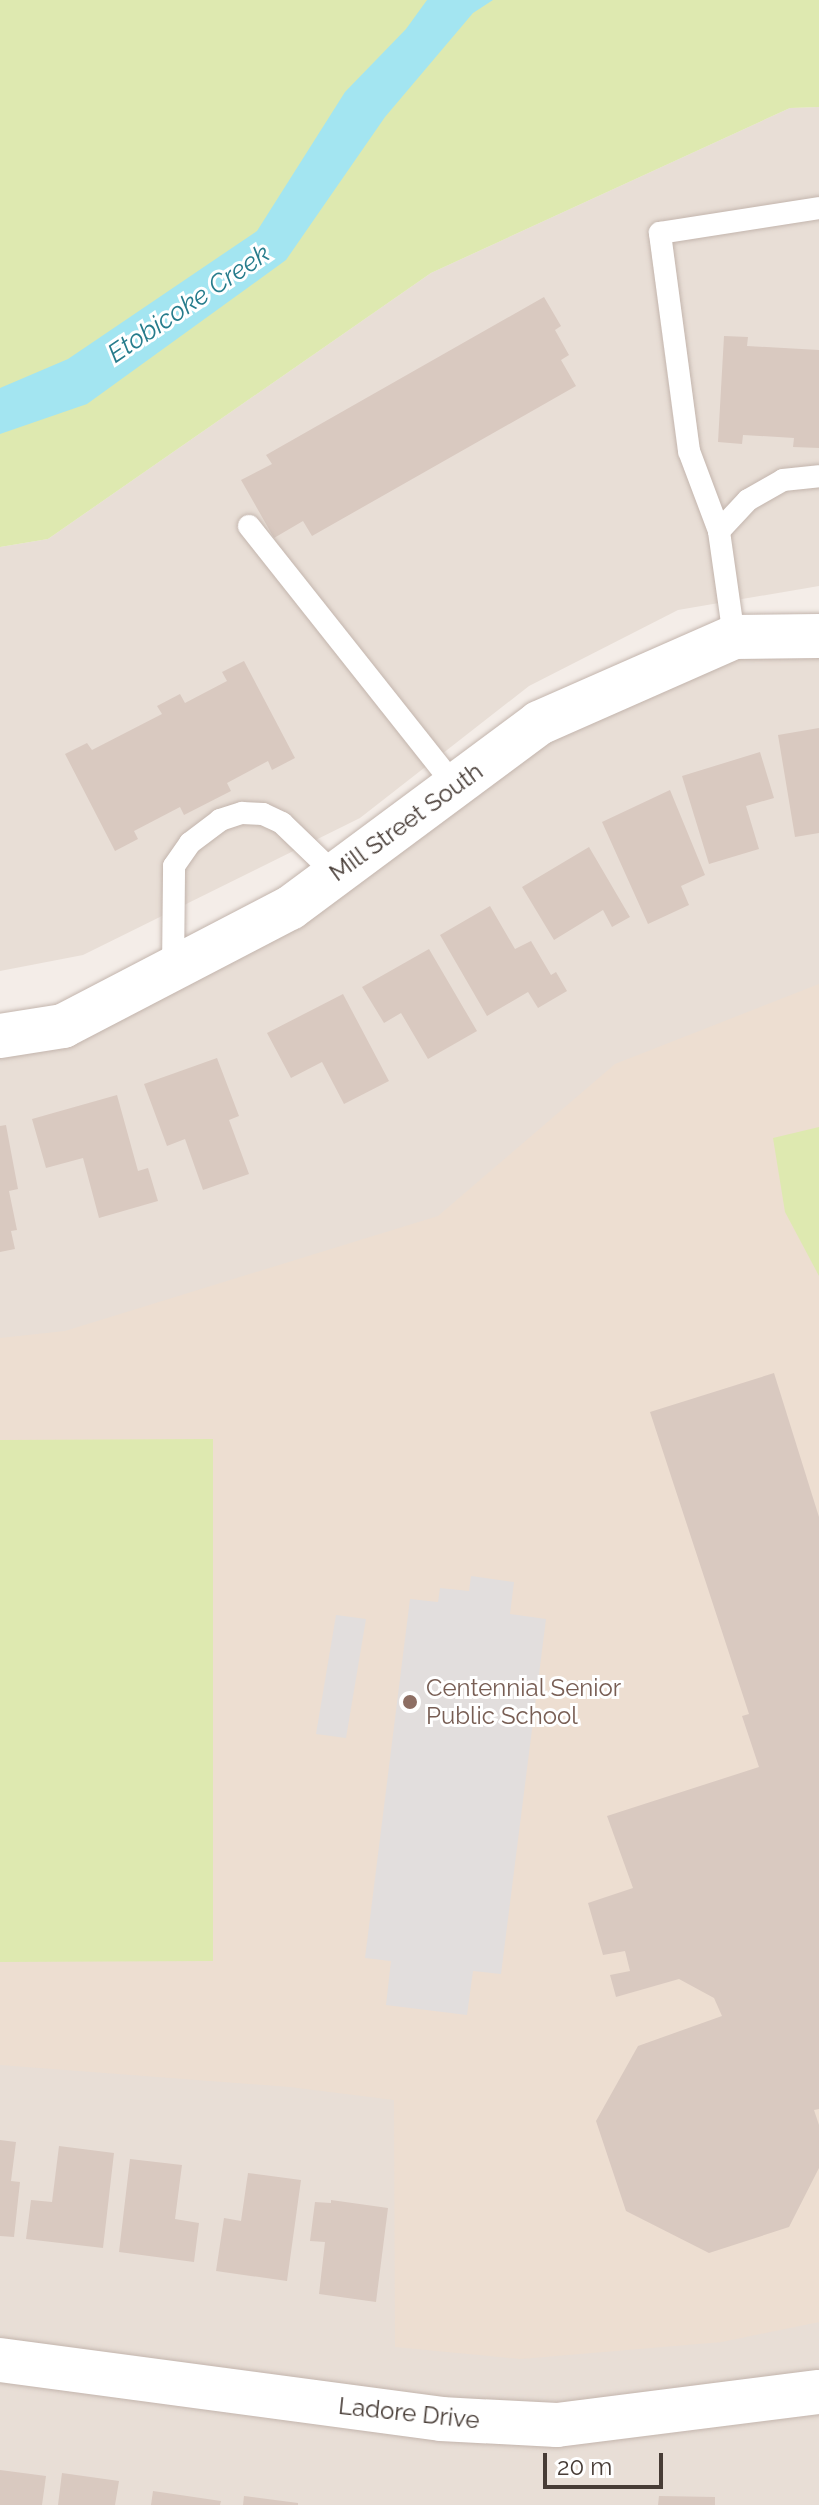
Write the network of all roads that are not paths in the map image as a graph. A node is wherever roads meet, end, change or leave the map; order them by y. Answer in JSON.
{"nodes":[{"id":1,"x":819,"y":208,"type":"edge"},
{"id":2,"x":819,"y":476,"type":"edge"},
{"id":3,"x":249,"y":526,"type":"dead end"},
{"id":4,"x":719,"y":531,"type":"junction"},
{"id":5,"x":819,"y":636,"type":"edge"},
{"id":6,"x":734,"y":637,"type":"junction"},
{"id":7,"x":455,"y":786,"type":"junction"},
{"id":8,"x":335,"y":874,"type":"junction"},
{"id":9,"x":173,"y":969,"type":"junction"},
{"id":10,"x":0,"y":1036,"type":"edge"},
{"id":11,"x":0,"y":2360,"type":"edge"},
{"id":12,"x":819,"y":2392,"type":"edge"}],
"edges":[{"from":1,"to":4,"type":"lane"},
{"from":2,"to":4,"type":"lane"},
{"from":3,"to":7,"type":"lane"},
{"from":4,"to":6,"type":"lane"},
{"from":5,"to":6,"type":"street","name":"Mill Street South"},
{"from":6,"to":7,"type":"street","name":"Mill Street South"},
{"from":7,"to":8,"type":"street","name":"Mill Street South"},
{"from":8,"to":9,"type":"street","name":"Mill Street South"},
{"from":8,"to":9,"type":"lane"},
{"from":9,"to":10,"type":"street","name":"Mill Street South"},
{"from":11,"to":12,"type":"street","name":"Ladore Drive"}]}
